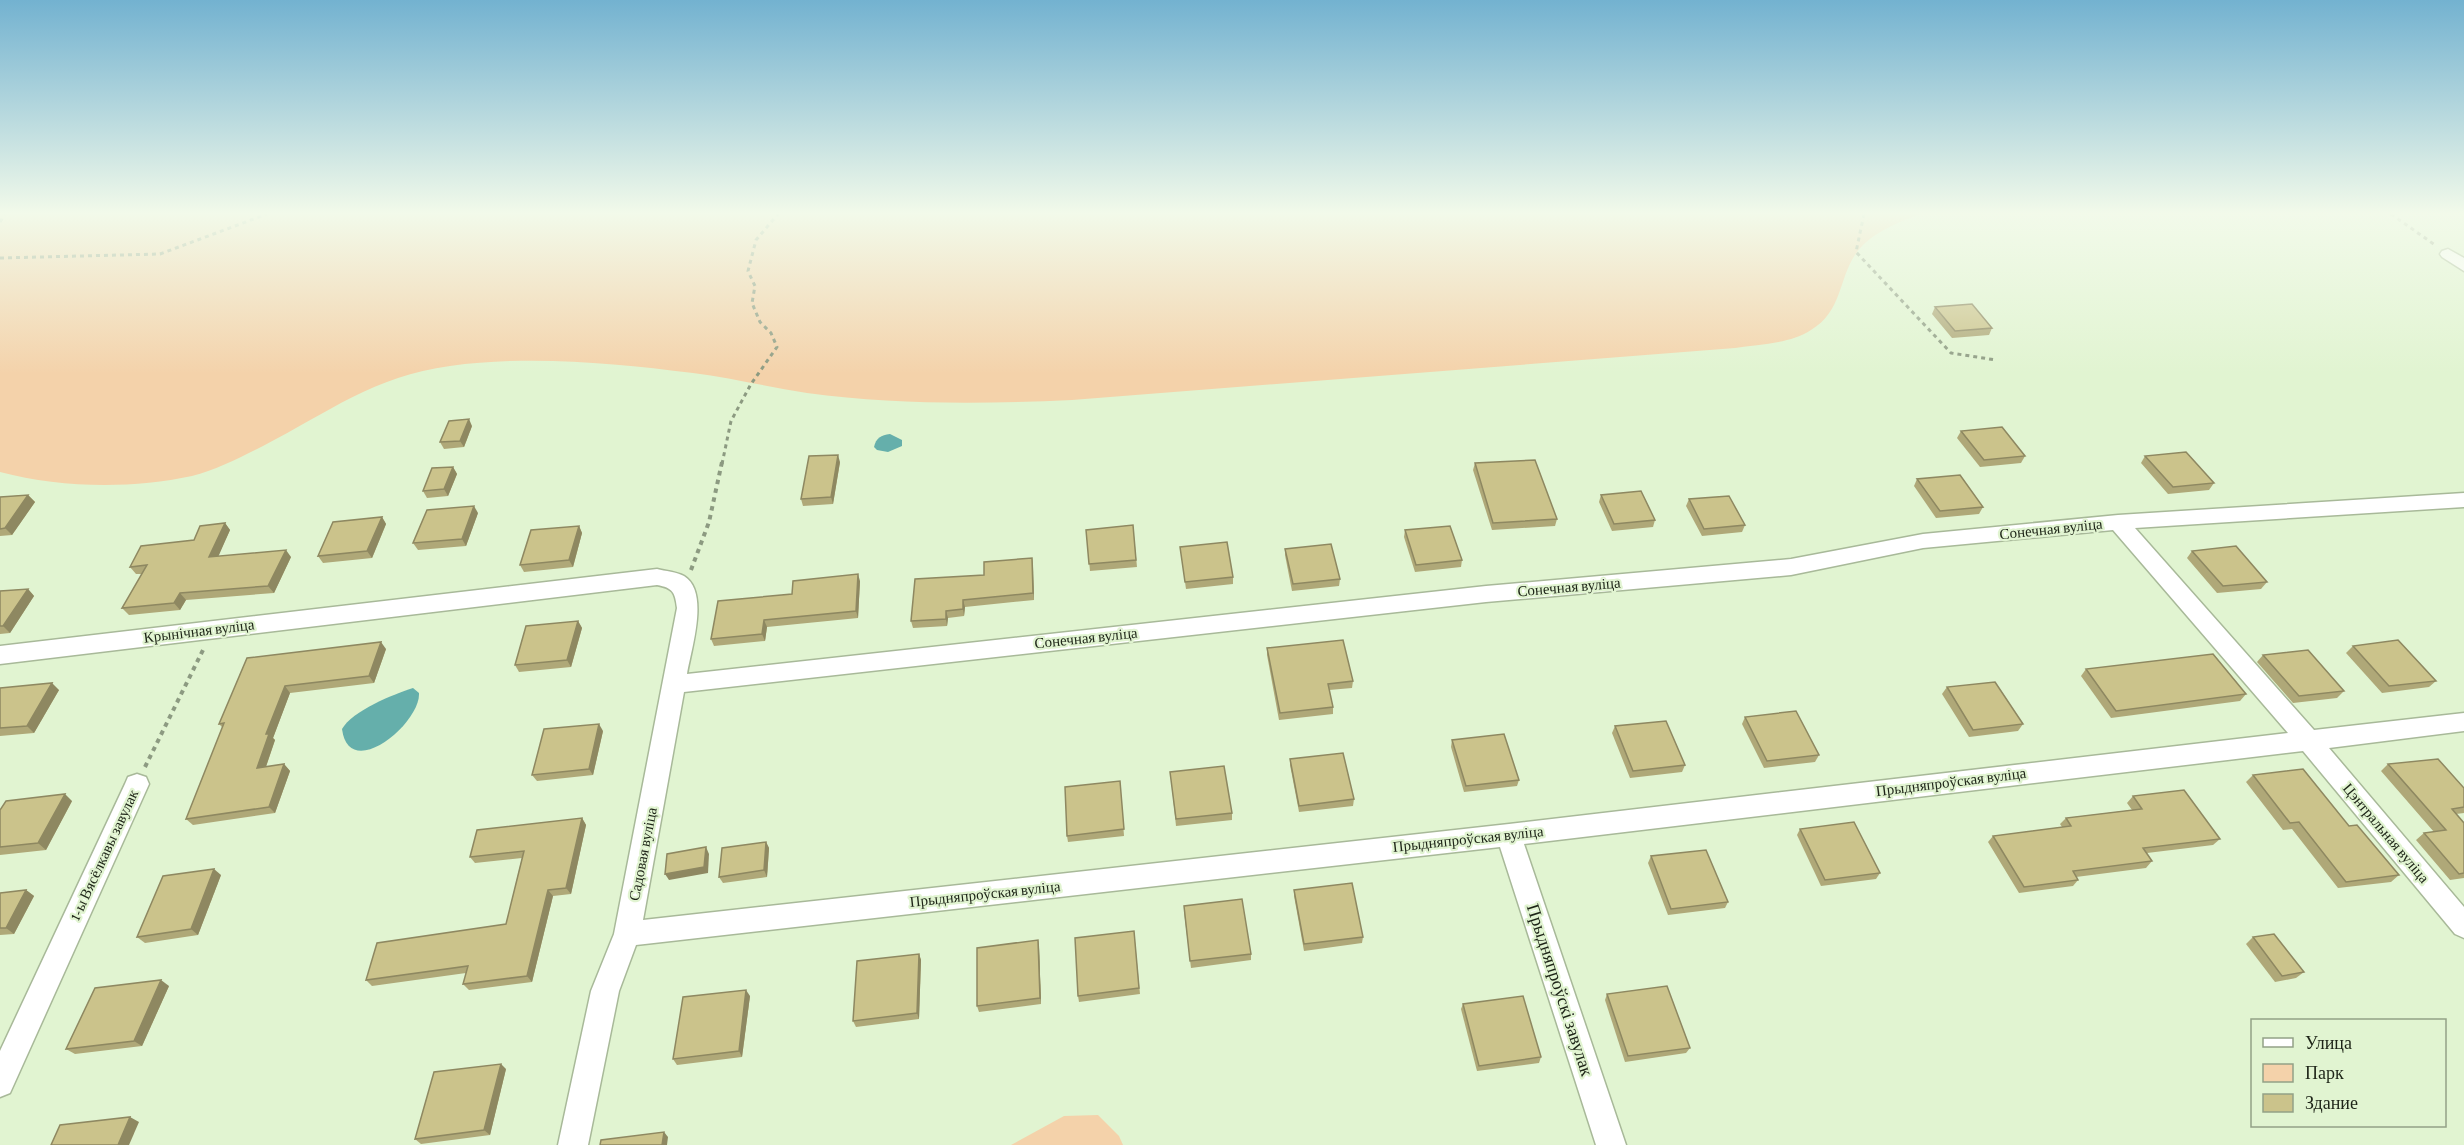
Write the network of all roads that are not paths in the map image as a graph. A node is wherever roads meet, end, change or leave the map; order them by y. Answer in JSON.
{"nodes":[{"id":1,"x":2464,"y":500,"type":"edge"},
{"id":2,"x":2118,"y":522,"type":"junction"},
{"id":3,"x":657,"y":577,"type":"joint"},
{"id":4,"x":0,"y":655,"type":"edge"},
{"id":5,"x":675,"y":684,"type":"junction"},
{"id":6,"x":2464,"y":722,"type":"edge"},
{"id":7,"x":2308,"y":740,"type":"junction"},
{"id":8,"x":137,"y":784,"type":"road end"},
{"id":9,"x":1509,"y":835,"type":"junction"},
{"id":10,"x":2464,"y":926,"type":"edge"},
{"id":11,"x":627,"y":934,"type":"junction"},
{"id":12,"x":0,"y":1083,"type":"edge"},
{"id":13,"x":573,"y":1145,"type":"edge"},
{"id":14,"x":1611,"y":1145,"type":"edge"}],
"edges":[{"from":1,"to":2,"type":"street","name":"Сонечная вуліца"},
{"from":2,"to":5,"type":"street","name":"Сонечная вуліца"},
{"from":2,"to":7,"type":"street"},
{"from":3,"to":4,"type":"street","name":"Крынічная вуліца"},
{"from":3,"to":5,"type":"street","name":"Садовая вуліца"},
{"from":5,"to":11,"type":"street","name":"Садовая вуліца"},
{"from":6,"to":7,"type":"street","name":"Прыдняпроўская вуліца"},
{"from":7,"to":9,"type":"street","name":"Прыдняпроўская вуліца"},
{"from":7,"to":10,"type":"street","name":"Цэнтральная вуліца"},
{"from":8,"to":12,"type":"street","name":"1-ы Вясёлкавы завулак"},
{"from":9,"to":11,"type":"street","name":"Прыдняпроўская вуліца"},
{"from":9,"to":14,"type":"street","name":"Прыдняпроўскі завулак"},
{"from":11,"to":13,"type":"street","name":"Садовая вуліца"}]}
